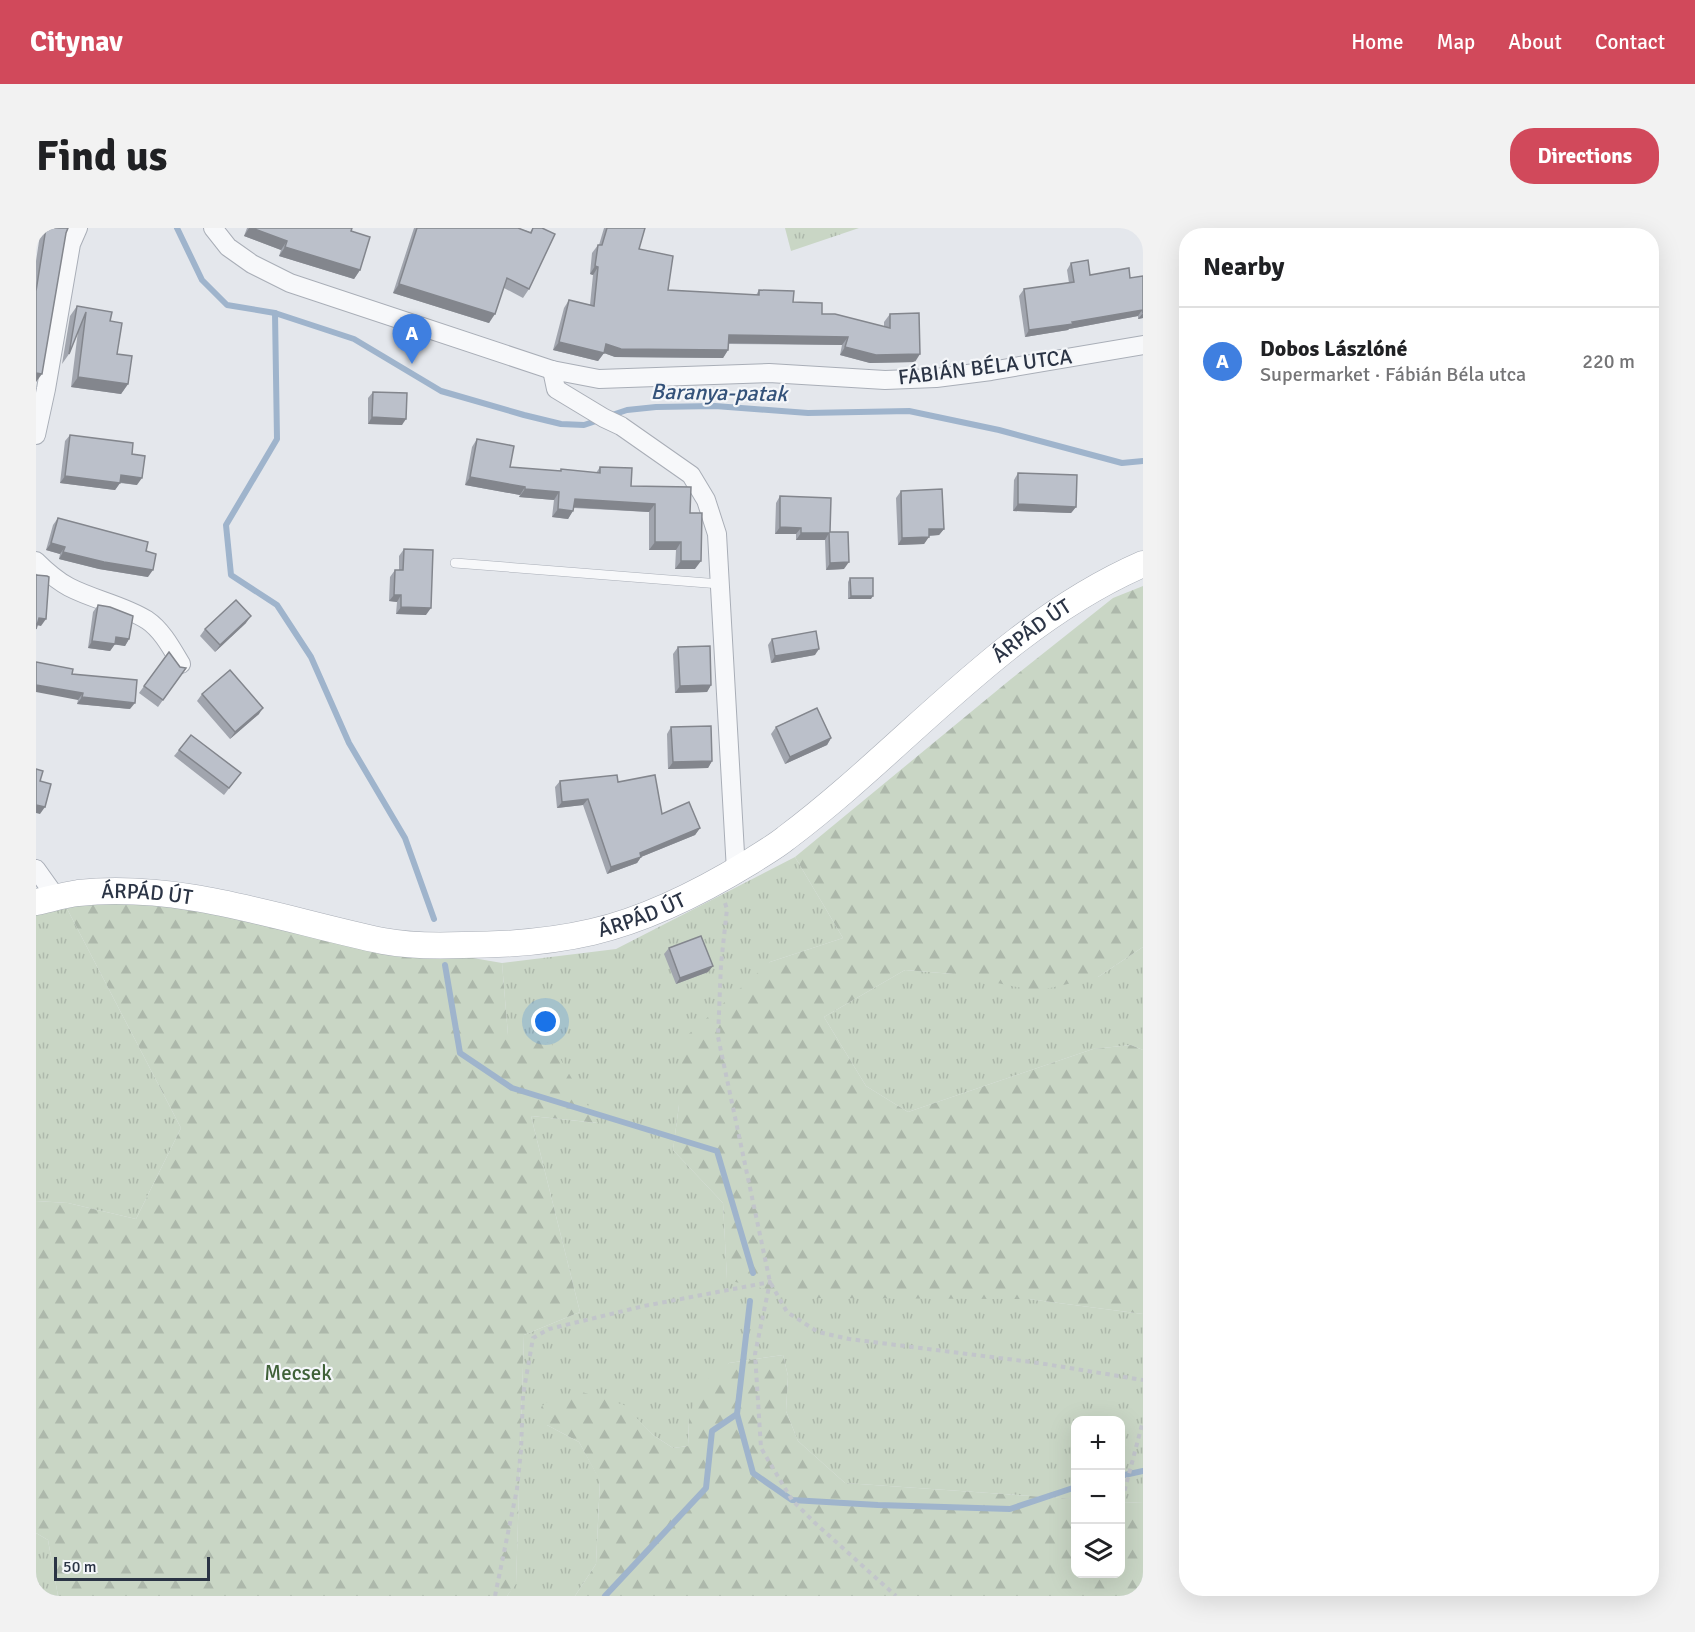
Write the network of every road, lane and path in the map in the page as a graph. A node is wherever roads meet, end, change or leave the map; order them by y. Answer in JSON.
{"nodes":[{"id":1,"x":78,"y":228,"type":"edge"},
{"id":2,"x":213,"y":228,"type":"edge"},
{"id":3,"x":1143,"y":345,"type":"edge"},
{"id":4,"x":552,"y":370,"type":"junction"},
{"id":5,"x":40,"y":402,"type":"edge"},
{"id":6,"x":36,"y":435,"type":"edge"},
{"id":7,"x":36,"y":561,"type":"edge"},
{"id":8,"x":455,"y":563,"type":"dead end"},
{"id":9,"x":1143,"y":564,"type":"edge"},
{"id":10,"x":720,"y":584,"type":"junction"},
{"id":11,"x":181,"y":664,"type":"edge"},
{"id":12,"x":36,"y":869,"type":"edge"},
{"id":13,"x":726,"y":876,"type":"junction"},
{"id":14,"x":46,"y":900,"type":"edge"},
{"id":15,"x":770,"y":1282,"type":"junction"},
{"id":16,"x":1143,"y":1380,"type":"edge"},
{"id":17,"x":1143,"y":1421,"type":"edge"},
{"id":18,"x":1125,"y":1489,"type":"edge"},
{"id":19,"x":495,"y":1596,"type":"edge"},
{"id":20,"x":896,"y":1596,"type":"edge"}],
"edges":[{"from":1,"to":5,"type":"street"},
{"from":2,"to":4,"type":"street","name":"FÁBIÁN BÉLA UTCA"},
{"from":3,"to":4,"type":"street","name":"FÁBIÁN BÉLA UTCA"},
{"from":4,"to":10,"type":"street"},
{"from":5,"to":6,"type":"street"},
{"from":7,"to":11,"type":"street"},
{"from":8,"to":10,"type":"lane"},
{"from":9,"to":13,"type":"main road","name":"ÁRPÁD ÚT"},
{"from":10,"to":13,"type":"street"},
{"from":12,"to":14,"type":"street"},
{"from":13,"to":14,"type":"main road","name":"ÁRPÁD ÚT"},
{"from":13,"to":15,"type":"path"},
{"from":15,"to":16,"type":"path"},
{"from":15,"to":19,"type":"path"},
{"from":15,"to":20,"type":"path"},
{"from":17,"to":18,"type":"path"}]}
